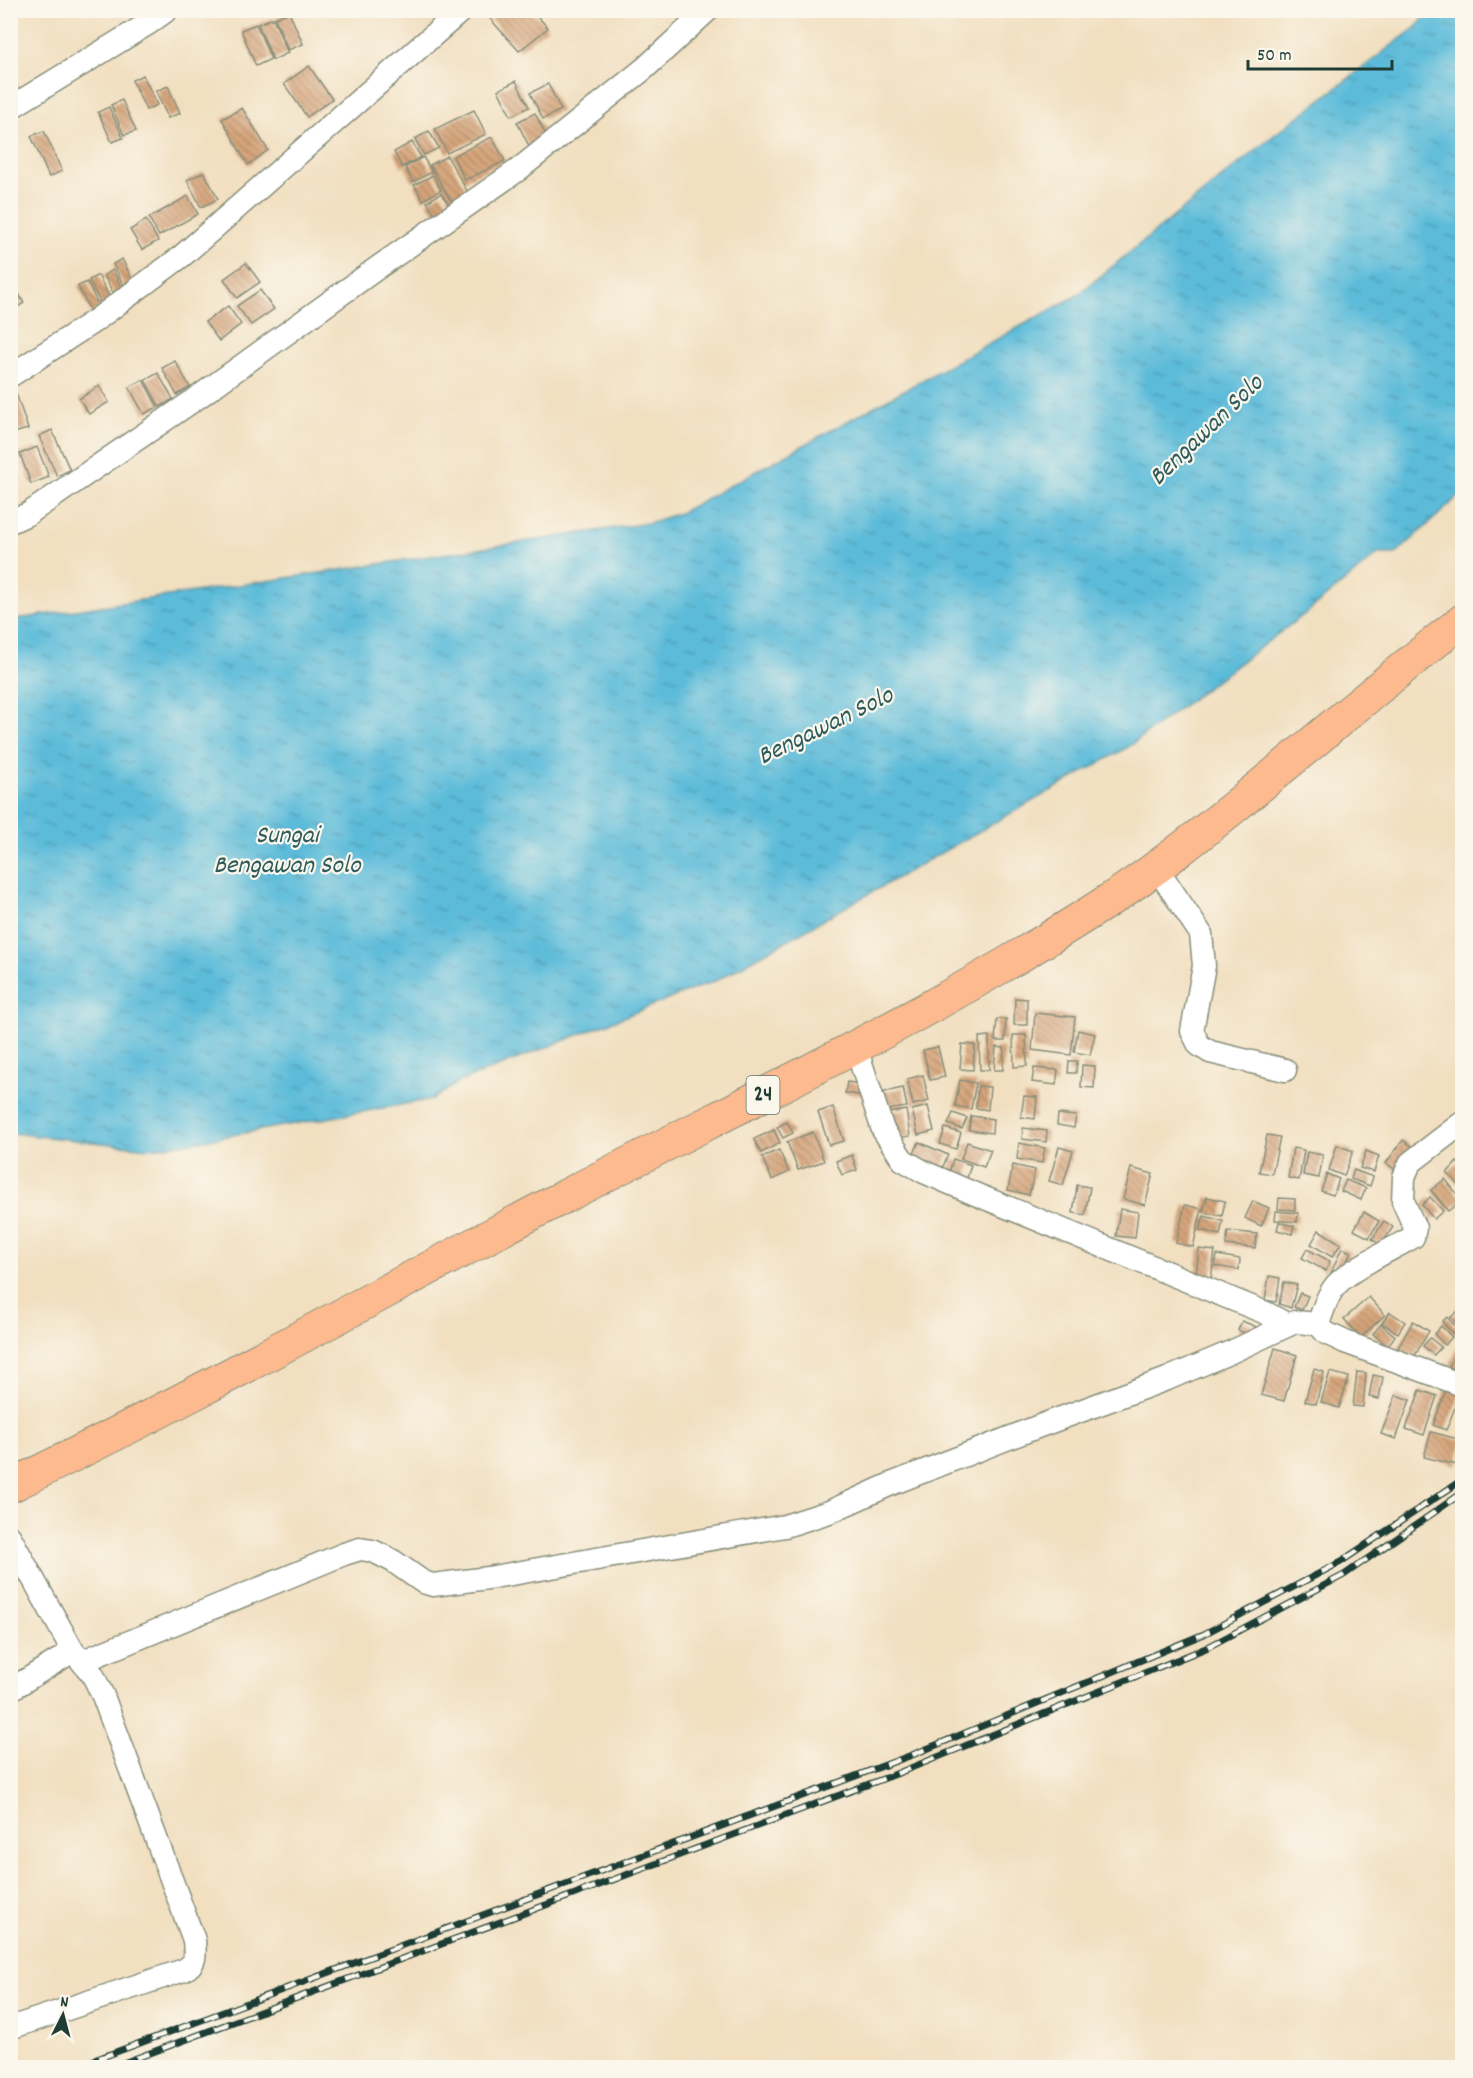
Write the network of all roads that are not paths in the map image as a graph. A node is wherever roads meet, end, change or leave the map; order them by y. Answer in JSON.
{"nodes":[{"id":1,"x":167,"y":10,"type":"edge"},
{"id":2,"x":462,"y":10,"type":"edge"},
{"id":3,"x":708,"y":10,"type":"edge"},
{"id":4,"x":10,"y":108,"type":"edge"},
{"id":5,"x":10,"y":376,"type":"edge"},
{"id":6,"x":10,"y":522,"type":"edge"},
{"id":7,"x":1462,"y":621,"type":"edge"},
{"id":8,"x":1156,"y":867,"type":"junction"},
{"id":9,"x":856,"y":1048,"type":"junction"},
{"id":10,"x":1285,"y":1070,"type":"dead end"},
{"id":11,"x":1462,"y":1123,"type":"edge"},
{"id":12,"x":1318,"y":1324,"type":"junction"},
{"id":13,"x":1288,"y":1325,"type":"junction"},
{"id":14,"x":1462,"y":1385,"type":"edge"},
{"id":15,"x":10,"y":1486,"type":"edge"},
{"id":16,"x":10,"y":1537,"type":"edge"},
{"id":17,"x":78,"y":1656,"type":"junction"},
{"id":18,"x":10,"y":1690,"type":"edge"},
{"id":19,"x":10,"y":2028,"type":"edge"}],
"edges":[{"from":1,"to":4,"type":"street"},
{"from":2,"to":5,"type":"street"},
{"from":3,"to":6,"type":"street"},
{"from":7,"to":8,"type":"highway","number":"24"},
{"from":8,"to":9,"type":"highway","number":"24"},
{"from":8,"to":10,"type":"street"},
{"from":9,"to":13,"type":"street"},
{"from":9,"to":15,"type":"highway","number":"24"},
{"from":11,"to":12,"type":"street"},
{"from":12,"to":13,"type":"street"},
{"from":12,"to":14,"type":"street"},
{"from":13,"to":17,"type":"street"},
{"from":16,"to":17,"type":"street"},
{"from":17,"to":18,"type":"street"},
{"from":17,"to":19,"type":"street"}]}
